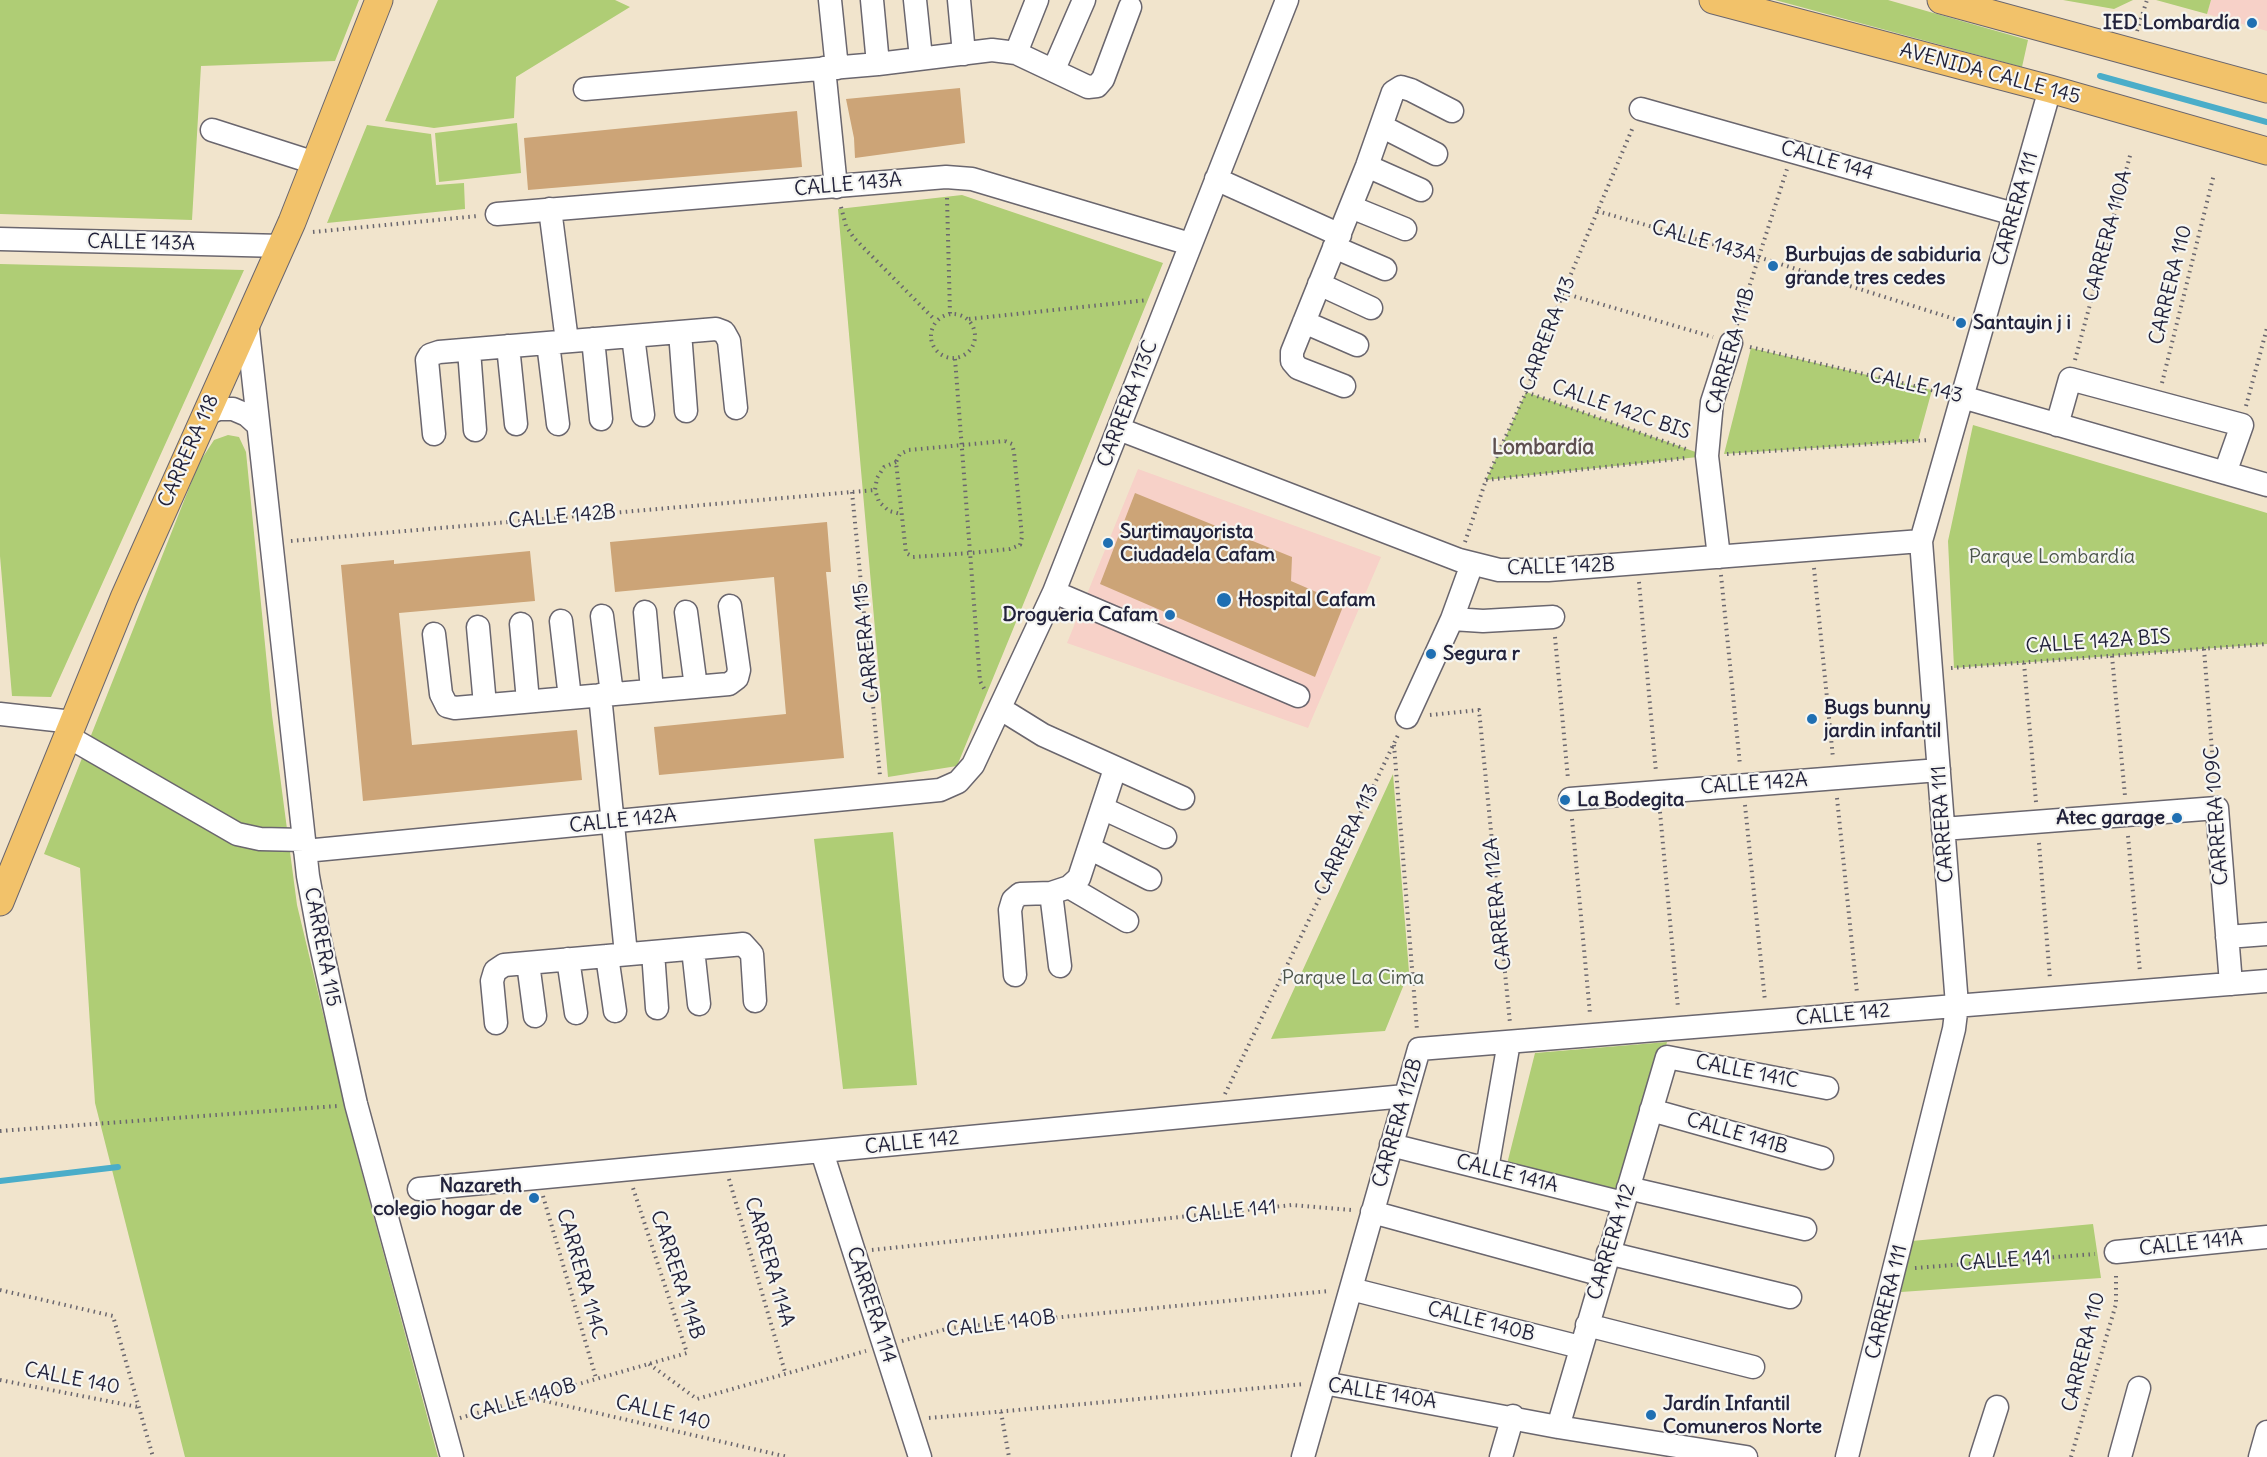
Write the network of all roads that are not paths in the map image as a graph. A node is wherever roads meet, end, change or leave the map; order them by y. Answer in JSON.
{"nodes":[{"id":1,"x":379,"y":0,"type":"edge"},
{"id":2,"x":830,"y":0,"type":"edge"},
{"id":3,"x":872,"y":0,"type":"edge"},
{"id":4,"x":915,"y":0,"type":"edge"},
{"id":5,"x":959,"y":0,"type":"edge"},
{"id":6,"x":1037,"y":0,"type":"edge"},
{"id":7,"x":1084,"y":0,"type":"edge"},
{"id":8,"x":1287,"y":0,"type":"edge"},
{"id":9,"x":1713,"y":0,"type":"edge"},
{"id":10,"x":1955,"y":2,"type":"edge"},
{"id":11,"x":1130,"y":7,"type":"dead end"},
{"id":12,"x":1016,"y":52,"type":"junction"},
{"id":13,"x":964,"y":54,"type":"junction"},
{"id":14,"x":921,"y":58,"type":"junction"},
{"id":15,"x":878,"y":64,"type":"junction"},
{"id":16,"x":830,"y":68,"type":"junction"},
{"id":17,"x":1054,"y":69,"type":"junction"},
{"id":18,"x":585,"y":89,"type":"dead end"},
{"id":19,"x":2050,"y":89,"type":"junction"},
{"id":20,"x":2267,"y":89,"type":"edge"},
{"id":21,"x":1641,"y":109,"type":"road end"},
{"id":22,"x":1452,"y":111,"type":"dead end"},
{"id":23,"x":1382,"y":126,"type":"junction"},
{"id":24,"x":212,"y":130,"type":"dead end"},
{"id":25,"x":2267,"y":151,"type":"edge"},
{"id":26,"x":1436,"y":154,"type":"dead end"},
{"id":27,"x":315,"y":163,"type":"junction"},
{"id":28,"x":1367,"y":166,"type":"junction"},
{"id":29,"x":1216,"y":179,"type":"junction"},
{"id":30,"x":836,"y":187,"type":"junction"},
{"id":31,"x":1421,"y":190,"type":"dead end"},
{"id":32,"x":1351,"y":207,"type":"junction"},
{"id":33,"x":550,"y":209,"type":"junction"},
{"id":34,"x":497,"y":214,"type":"road end"},
{"id":35,"x":2014,"y":214,"type":"junction"},
{"id":36,"x":1405,"y":229,"type":"dead end"},
{"id":37,"x":0,"y":239,"type":"edge"},
{"id":38,"x":284,"y":240,"type":"junction"},
{"id":39,"x":1337,"y":241,"type":"junction"},
{"id":40,"x":1190,"y":244,"type":"junction"},
{"id":41,"x":1385,"y":269,"type":"dead end"},
{"id":42,"x":1319,"y":284,"type":"junction"},
{"id":43,"x":1371,"y":308,"type":"dead end"},
{"id":44,"x":247,"y":321,"type":"junction"},
{"id":45,"x":1304,"y":322,"type":"junction"},
{"id":46,"x":680,"y":332,"type":"junction"},
{"id":47,"x":633,"y":336,"type":"junction"},
{"id":48,"x":593,"y":339,"type":"junction"},
{"id":49,"x":557,"y":342,"type":"junction"},
{"id":50,"x":1731,"y":343,"type":"road end"},
{"id":51,"x":1357,"y":345,"type":"dead end"},
{"id":52,"x":508,"y":346,"type":"junction"},
{"id":53,"x":469,"y":350,"type":"junction"},
{"id":54,"x":1344,"y":386,"type":"dead end"},
{"id":55,"x":1962,"y":397,"type":"junction"},
{"id":56,"x":736,"y":408,"type":"dead end"},
{"id":57,"x":686,"y":411,"type":"dead end"},
{"id":58,"x":205,"y":414,"type":"junction"},
{"id":59,"x":643,"y":415,"type":"dead end"},
{"id":60,"x":601,"y":419,"type":"dead end"},
{"id":61,"x":516,"y":424,"type":"dead end"},
{"id":62,"x":558,"y":424,"type":"dead end"},
{"id":63,"x":2058,"y":424,"type":"junction"},
{"id":64,"x":258,"y":425,"type":"junction"},
{"id":65,"x":1119,"y":429,"type":"junction"},
{"id":66,"x":475,"y":430,"type":"dead end"},
{"id":67,"x":434,"y":434,"type":"dead end"},
{"id":68,"x":2225,"y":473,"type":"junction"},
{"id":69,"x":2267,"y":485,"type":"edge"},
{"id":70,"x":1921,"y":541,"type":"junction"},
{"id":71,"x":1719,"y":557,"type":"junction"},
{"id":72,"x":1466,"y":562,"type":"junction"},
{"id":73,"x":1054,"y":592,"type":"junction"},
{"id":74,"x":730,"y":606,"type":"dead end"},
{"id":75,"x":645,"y":612,"type":"dead end"},
{"id":76,"x":686,"y":612,"type":"dead end"},
{"id":77,"x":602,"y":616,"type":"dead end"},
{"id":78,"x":1553,"y":617,"type":"dead end"},
{"id":79,"x":1452,"y":619,"type":"junction"},
{"id":80,"x":561,"y":621,"type":"dead end"},
{"id":81,"x":522,"y":624,"type":"dead end"},
{"id":82,"x":478,"y":627,"type":"dead end"},
{"id":83,"x":434,"y":634,"type":"dead end"},
{"id":84,"x":696,"y":687,"type":"junction"},
{"id":85,"x":652,"y":690,"type":"junction"},
{"id":86,"x":606,"y":695,"type":"junction"},
{"id":87,"x":1298,"y":696,"type":"dead end"},
{"id":88,"x":570,"y":698,"type":"junction"},
{"id":89,"x":528,"y":701,"type":"junction"},
{"id":90,"x":485,"y":705,"type":"junction"},
{"id":91,"x":1000,"y":709,"type":"junction"},
{"id":92,"x":0,"y":714,"type":"edge"},
{"id":93,"x":1407,"y":717,"type":"road end"},
{"id":94,"x":70,"y":729,"type":"junction"},
{"id":95,"x":1115,"y":769,"type":"junction"},
{"id":96,"x":1939,"y":770,"type":"junction"},
{"id":97,"x":940,"y":790,"type":"joint"},
{"id":98,"x":1183,"y":798,"type":"dead end"},
{"id":99,"x":1570,"y":799,"type":"dead end"},
{"id":100,"x":1102,"y":807,"type":"junction"},
{"id":101,"x":614,"y":822,"type":"junction"},
{"id":102,"x":1943,"y":829,"type":"junction"},
{"id":103,"x":1165,"y":837,"type":"dead end"},
{"id":104,"x":304,"y":845,"type":"junction"},
{"id":105,"x":1089,"y":848,"type":"junction"},
{"id":106,"x":1150,"y":879,"type":"dead end"},
{"id":107,"x":1060,"y":890,"type":"junction"},
{"id":108,"x":0,"y":902,"type":"edge"},
{"id":109,"x":1127,"y":921,"type":"dead end"},
{"id":110,"x":2267,"y":934,"type":"edge"},
{"id":111,"x":2227,"y":937,"type":"junction"},
{"id":112,"x":693,"y":949,"type":"junction"},
{"id":113,"x":653,"y":952,"type":"junction"},
{"id":114,"x":617,"y":955,"type":"junction"},
{"id":115,"x":568,"y":959,"type":"junction"},
{"id":116,"x":528,"y":963,"type":"junction"},
{"id":117,"x":1060,"y":966,"type":"dead end"},
{"id":118,"x":1014,"y":975,"type":"dead end"},
{"id":119,"x":2267,"y":981,"type":"edge"},
{"id":120,"x":2231,"y":984,"type":"junction"},
{"id":121,"x":755,"y":1001,"type":"dead end"},
{"id":122,"x":699,"y":1004,"type":"dead end"},
{"id":123,"x":1957,"y":1005,"type":"junction"},
{"id":124,"x":657,"y":1008,"type":"dead end"},
{"id":125,"x":615,"y":1011,"type":"dead end"},
{"id":126,"x":576,"y":1013,"type":"dead end"},
{"id":127,"x":535,"y":1016,"type":"dead end"},
{"id":128,"x":496,"y":1023,"type":"dead end"},
{"id":129,"x":1509,"y":1042,"type":"junction"},
{"id":130,"x":1419,"y":1049,"type":"joint"},
{"id":131,"x":1667,"y":1057,"type":"joint"},
{"id":132,"x":1827,"y":1088,"type":"dead end"},
{"id":133,"x":1405,"y":1096,"type":"junction"},
{"id":134,"x":1651,"y":1110,"type":"junction"},
{"id":135,"x":1391,"y":1145,"type":"junction"},
{"id":136,"x":822,"y":1152,"type":"junction"},
{"id":137,"x":1822,"y":1158,"type":"dead end"},
{"id":138,"x":1487,"y":1169,"type":"junction"},
{"id":139,"x":419,"y":1189,"type":"dead end"},
{"id":140,"x":1625,"y":1195,"type":"junction"},
{"id":141,"x":1372,"y":1212,"type":"junction"},
{"id":142,"x":1805,"y":1229,"type":"dead end"},
{"id":143,"x":2267,"y":1237,"type":"edge"},
{"id":144,"x":2116,"y":1252,"type":"road end"},
{"id":145,"x":1608,"y":1253,"type":"junction"},
{"id":146,"x":1602,"y":1275,"type":"junction"},
{"id":147,"x":1351,"y":1289,"type":"junction"},
{"id":148,"x":1790,"y":1297,"type":"dead end"},
{"id":149,"x":1587,"y":1325,"type":"junction"},
{"id":150,"x":1580,"y":1347,"type":"junction"},
{"id":151,"x":1753,"y":1367,"type":"dead end"},
{"id":152,"x":1324,"y":1383,"type":"junction"},
{"id":153,"x":2139,"y":1388,"type":"dead end"},
{"id":154,"x":1997,"y":1407,"type":"dead end"},
{"id":155,"x":1513,"y":1416,"type":"junction"},
{"id":156,"x":1558,"y":1427,"type":"junction"},
{"id":157,"x":2267,"y":1432,"type":"edge"},
{"id":158,"x":1671,"y":1450,"type":"edge"},
{"id":159,"x":452,"y":1457,"type":"edge"},
{"id":160,"x":920,"y":1457,"type":"edge"},
{"id":161,"x":1303,"y":1457,"type":"edge"},
{"id":162,"x":1501,"y":1457,"type":"edge"},
{"id":163,"x":1746,"y":1457,"type":"edge"},
{"id":164,"x":1848,"y":1457,"type":"edge"},
{"id":165,"x":1981,"y":1457,"type":"edge"},
{"id":166,"x":2120,"y":1457,"type":"edge"},
{"id":167,"x":2260,"y":1457,"type":"edge"}],
"edges":[{"from":1,"to":27,"type":"main road","name":"CARRERA 118"},
{"from":2,"to":16,"type":"street"},
{"from":3,"to":15,"type":"street"},
{"from":4,"to":14,"type":"street"},
{"from":5,"to":13,"type":"street"},
{"from":6,"to":12,"type":"street"},
{"from":7,"to":17,"type":"street"},
{"from":8,"to":29,"type":"street","name":"CARRERA 113C"},
{"from":9,"to":19,"type":"main road","name":"AVENIDA CALLE 145"},
{"from":10,"to":20,"type":"main road"},
{"from":11,"to":17,"type":"street"},
{"from":12,"to":13,"type":"street"},
{"from":12,"to":17,"type":"street"},
{"from":13,"to":14,"type":"street"},
{"from":14,"to":15,"type":"street"},
{"from":15,"to":16,"type":"street"},
{"from":16,"to":18,"type":"street"},
{"from":16,"to":30,"type":"street"},
{"from":19,"to":25,"type":"main road","name":"AVENIDA CALLE 145"},
{"from":19,"to":35,"type":"street","name":"CARRERA 111"},
{"from":21,"to":35,"type":"street","name":"CALLE 144"},
{"from":22,"to":23,"type":"street"},
{"from":23,"to":26,"type":"street"},
{"from":23,"to":28,"type":"street"},
{"from":24,"to":27,"type":"street"},
{"from":27,"to":38,"type":"main road","name":"CARRERA 118"},
{"from":28,"to":31,"type":"street"},
{"from":28,"to":32,"type":"street"},
{"from":29,"to":39,"type":"street"},
{"from":29,"to":40,"type":"street","name":"CARRERA 113C"},
{"from":30,"to":33,"type":"street","name":"CALLE 143A"},
{"from":30,"to":40,"type":"street","name":"CALLE 143A"},
{"from":32,"to":36,"type":"street"},
{"from":32,"to":39,"type":"street"},
{"from":33,"to":34,"type":"street","name":"CALLE 143A"},
{"from":33,"to":49,"type":"street"},
{"from":35,"to":55,"type":"street","name":"CARRERA 111"},
{"from":37,"to":38,"type":"street","name":"CALLE 143A"},
{"from":38,"to":44,"type":"main road","name":"CARRERA 118"},
{"from":39,"to":41,"type":"street"},
{"from":39,"to":42,"type":"street"},
{"from":40,"to":65,"type":"street","name":"CARRERA 113C"},
{"from":42,"to":43,"type":"street"},
{"from":42,"to":45,"type":"street"},
{"from":44,"to":58,"type":"main road","name":"CARRERA 118"},
{"from":44,"to":64,"type":"street","name":"CARRERA 115"},
{"from":45,"to":51,"type":"street"},
{"from":45,"to":54,"type":"street"},
{"from":46,"to":47,"type":"street"},
{"from":46,"to":56,"type":"street"},
{"from":46,"to":57,"type":"street"},
{"from":47,"to":48,"type":"street"},
{"from":47,"to":59,"type":"street"},
{"from":48,"to":49,"type":"street"},
{"from":48,"to":60,"type":"street"},
{"from":49,"to":52,"type":"street"},
{"from":49,"to":62,"type":"street"},
{"from":50,"to":71,"type":"street","name":"CARRERA 111B"},
{"from":52,"to":53,"type":"street"},
{"from":52,"to":61,"type":"street"},
{"from":53,"to":66,"type":"street"},
{"from":53,"to":67,"type":"street"},
{"from":55,"to":63,"type":"street","name":"CALLE 143"},
{"from":55,"to":70,"type":"street","name":"CARRERA 111"},
{"from":58,"to":64,"type":"street"},
{"from":58,"to":94,"type":"main road","name":"CARRERA 118"},
{"from":63,"to":68,"type":"street","name":"CALLE 143"},
{"from":63,"to":68,"type":"street"},
{"from":64,"to":104,"type":"street","name":"CARRERA 115"},
{"from":65,"to":72,"type":"street","name":"CALLE 142B"},
{"from":65,"to":73,"type":"street","name":"CARRERA 113C"},
{"from":68,"to":69,"type":"street","name":"CALLE 143"},
{"from":70,"to":71,"type":"street","name":"CALLE 142B"},
{"from":70,"to":96,"type":"street","name":"CARRERA 111"},
{"from":71,"to":72,"type":"street","name":"CALLE 142B"},
{"from":72,"to":79,"type":"street"},
{"from":73,"to":87,"type":"street"},
{"from":73,"to":91,"type":"street","name":"CARRERA 113C"},
{"from":74,"to":84,"type":"street"},
{"from":75,"to":85,"type":"street"},
{"from":76,"to":84,"type":"street"},
{"from":77,"to":86,"type":"street"},
{"from":78,"to":79,"type":"street"},
{"from":79,"to":93,"type":"street"},
{"from":80,"to":88,"type":"street"},
{"from":81,"to":89,"type":"street"},
{"from":82,"to":90,"type":"street"},
{"from":83,"to":90,"type":"street"},
{"from":84,"to":85,"type":"street"},
{"from":85,"to":86,"type":"street"},
{"from":86,"to":88,"type":"street"},
{"from":86,"to":101,"type":"street"},
{"from":88,"to":89,"type":"street"},
{"from":89,"to":90,"type":"street"},
{"from":91,"to":95,"type":"street"},
{"from":91,"to":97,"type":"street","name":"CARRERA 113C"},
{"from":92,"to":94,"type":"street"},
{"from":94,"to":104,"type":"street","name":"CALLE 142A"},
{"from":94,"to":108,"type":"main road","name":"CARRERA 118"},
{"from":95,"to":98,"type":"street"},
{"from":95,"to":100,"type":"street"},
{"from":96,"to":99,"type":"street","name":"CALLE 142A"},
{"from":96,"to":102,"type":"street","name":"CARRERA 111"},
{"from":97,"to":101,"type":"street","name":"CALLE 142A"},
{"from":100,"to":103,"type":"street"},
{"from":100,"to":105,"type":"street"},
{"from":101,"to":104,"type":"street","name":"CALLE 142A"},
{"from":101,"to":114,"type":"street"},
{"from":102,"to":111,"type":"street","name":"CARRERA 109C"},
{"from":102,"to":123,"type":"street","name":"CARRERA 111"},
{"from":104,"to":159,"type":"street","name":"CARRERA 115"},
{"from":105,"to":106,"type":"street"},
{"from":105,"to":107,"type":"street"},
{"from":107,"to":109,"type":"street"},
{"from":107,"to":117,"type":"street"},
{"from":107,"to":118,"type":"street"},
{"from":110,"to":111,"type":"street"},
{"from":111,"to":120,"type":"street","name":"CARRERA 109C"},
{"from":112,"to":113,"type":"street"},
{"from":112,"to":121,"type":"street"},
{"from":112,"to":122,"type":"street"},
{"from":113,"to":114,"type":"street"},
{"from":113,"to":124,"type":"street"},
{"from":114,"to":115,"type":"street"},
{"from":114,"to":125,"type":"street"},
{"from":115,"to":116,"type":"street"},
{"from":115,"to":126,"type":"street"},
{"from":116,"to":127,"type":"street"},
{"from":116,"to":128,"type":"street"},
{"from":119,"to":120,"type":"street","name":"CALLE 142"},
{"from":120,"to":123,"type":"street","name":"CALLE 142"},
{"from":123,"to":129,"type":"street","name":"CALLE 142"},
{"from":123,"to":164,"type":"street","name":"CARRERA 111"},
{"from":129,"to":130,"type":"street","name":"CALLE 142"},
{"from":129,"to":138,"type":"street"},
{"from":130,"to":133,"type":"street","name":"CARRERA 112B"},
{"from":131,"to":132,"type":"street","name":"CALLE 141C"},
{"from":131,"to":134,"type":"street","name":"CARRERA 112"},
{"from":133,"to":135,"type":"street","name":"CARRERA 112B"},
{"from":133,"to":136,"type":"street","name":"CALLE 142"},
{"from":134,"to":137,"type":"street","name":"CALLE 141B"},
{"from":134,"to":140,"type":"street","name":"CARRERA 112"},
{"from":135,"to":138,"type":"street","name":"CALLE 141A"},
{"from":135,"to":141,"type":"street","name":"CARRERA 112B"},
{"from":136,"to":139,"type":"street","name":"CALLE 142"},
{"from":136,"to":160,"type":"street","name":"CARRERA 114"},
{"from":138,"to":140,"type":"street","name":"CALLE 141A"},
{"from":140,"to":142,"type":"street","name":"CALLE 141A"},
{"from":140,"to":145,"type":"street","name":"CARRERA 112"},
{"from":141,"to":146,"type":"street"},
{"from":141,"to":147,"type":"street","name":"CARRERA 112B"},
{"from":143,"to":144,"type":"street","name":"CALLE 141A"},
{"from":145,"to":146,"type":"street","name":"CARRERA 112"},
{"from":145,"to":148,"type":"street"},
{"from":146,"to":149,"type":"street","name":"CARRERA 112"},
{"from":147,"to":150,"type":"street","name":"CALLE 140B"},
{"from":147,"to":152,"type":"street","name":"CARRERA 112B"},
{"from":149,"to":150,"type":"street","name":"CARRERA 112"},
{"from":149,"to":151,"type":"street"},
{"from":150,"to":156,"type":"street","name":"CARRERA 112"},
{"from":152,"to":155,"type":"street","name":"CALLE 140A"},
{"from":152,"to":161,"type":"street","name":"CARRERA 112B"},
{"from":153,"to":166,"type":"street"},
{"from":154,"to":165,"type":"street"},
{"from":155,"to":156,"type":"street","name":"CALLE 140A"},
{"from":155,"to":162,"type":"street"},
{"from":156,"to":158,"type":"street","name":"CALLE 140A"},
{"from":157,"to":167,"type":"street"},
{"from":158,"to":163,"type":"street","name":"CALLE 140A"}]}
